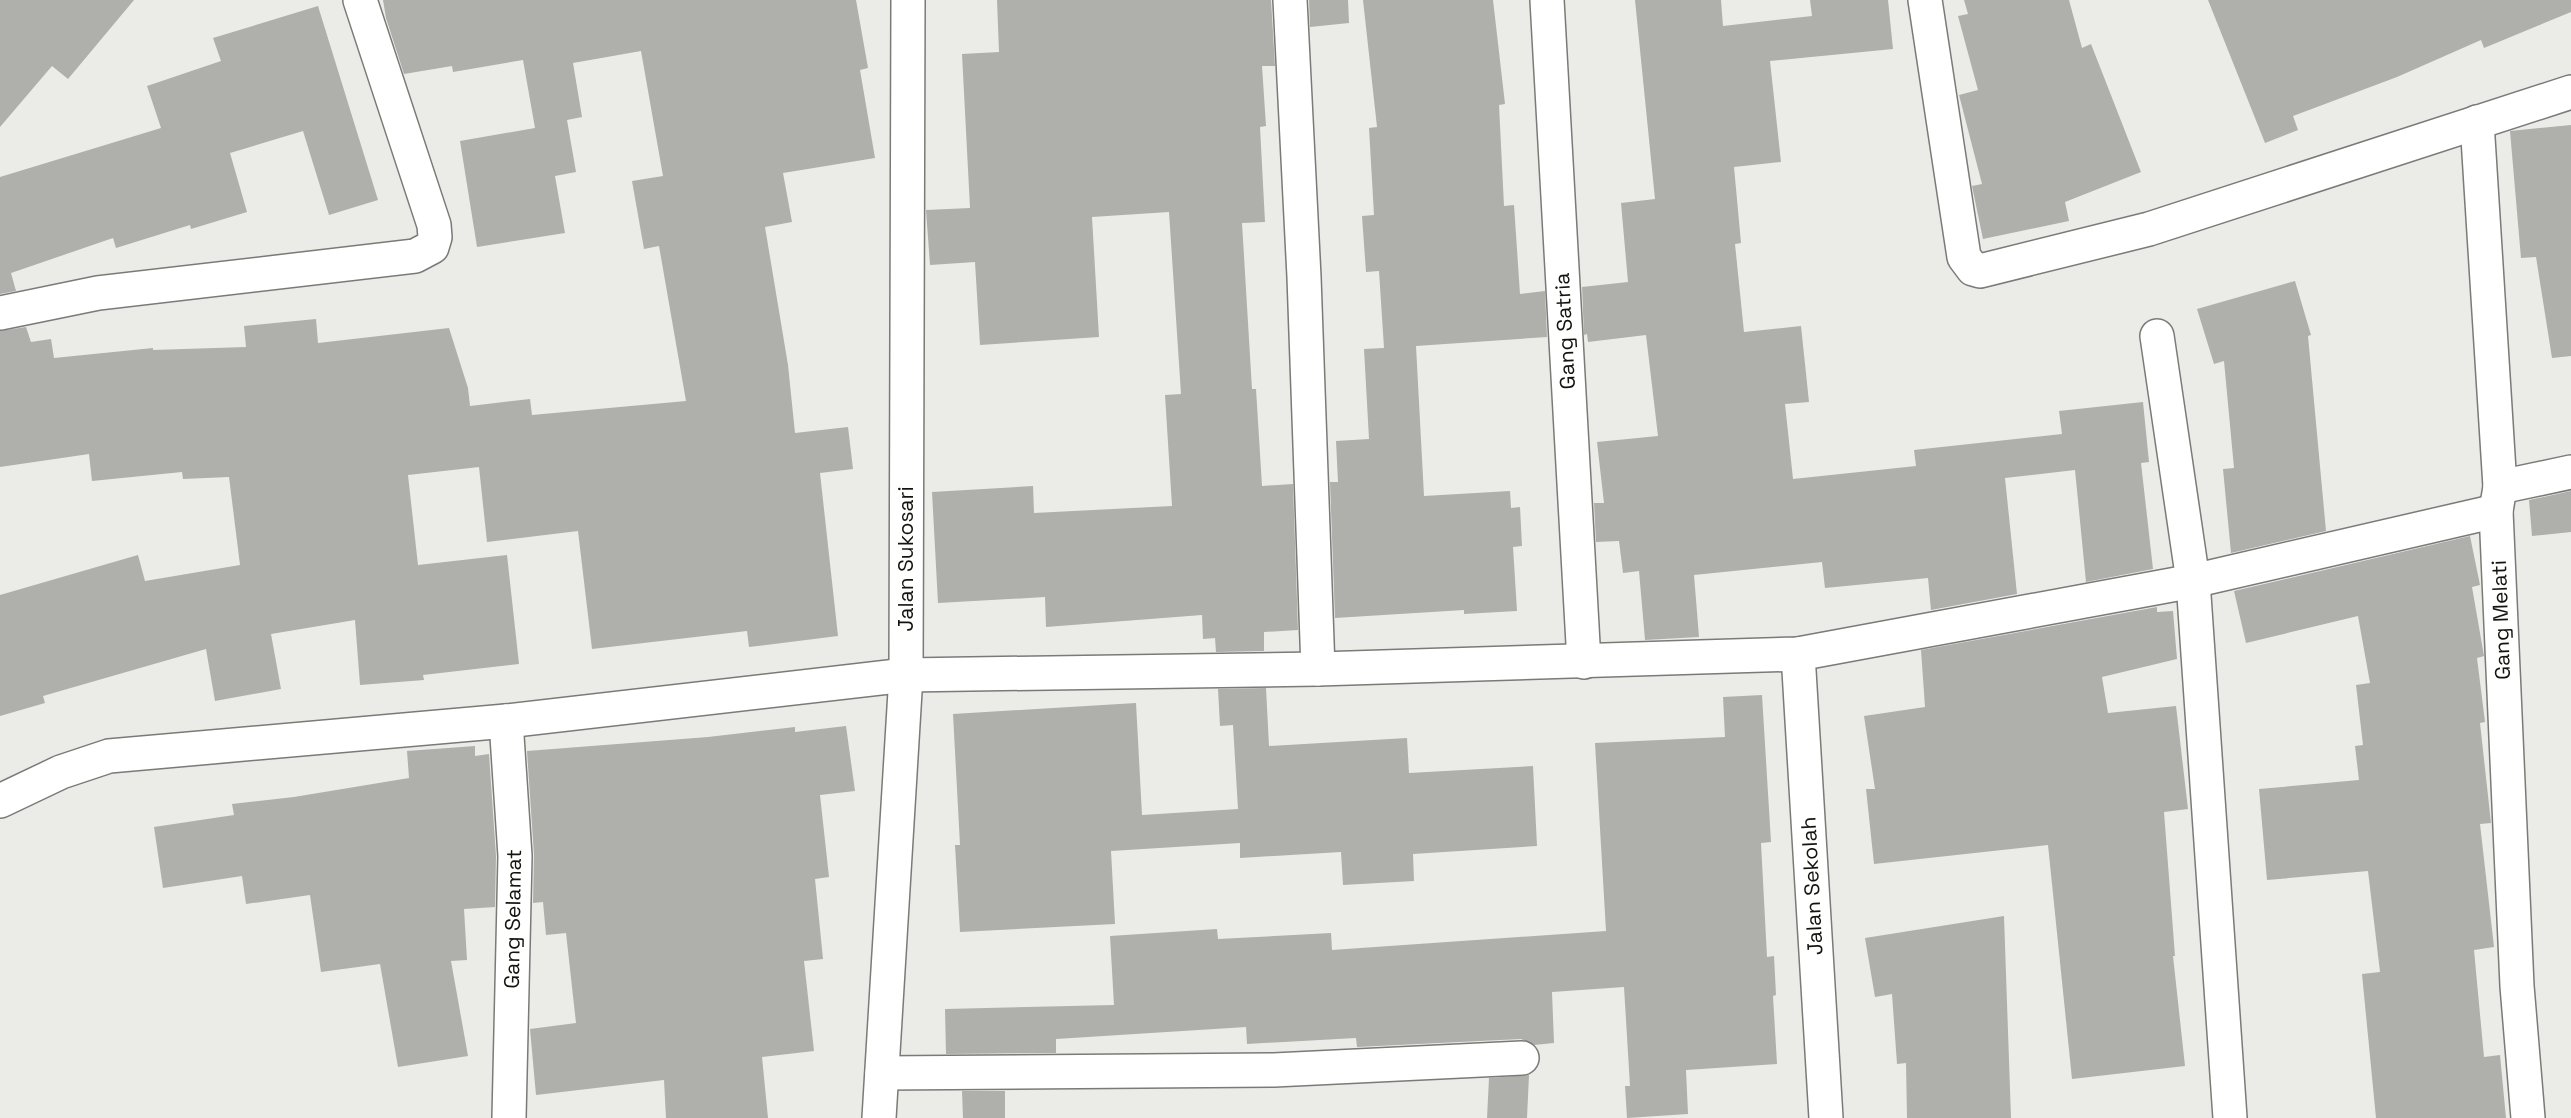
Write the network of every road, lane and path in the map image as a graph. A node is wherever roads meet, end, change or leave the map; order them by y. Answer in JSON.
{"nodes":[{"id":1,"x":360,"y":0,"type":"edge"},
{"id":2,"x":908,"y":0,"type":"edge"},
{"id":3,"x":1290,"y":0,"type":"edge"},
{"id":4,"x":1547,"y":0,"type":"edge"},
{"id":5,"x":1925,"y":0,"type":"edge"},
{"id":6,"x":2571,"y":92,"type":"edge"},
{"id":7,"x":2477,"y":122,"type":"junction"},
{"id":8,"x":0,"y":313,"type":"edge"},
{"id":9,"x":2157,"y":336,"type":"dead end"},
{"id":10,"x":2571,"y":472,"type":"edge"},
{"id":11,"x":2498,"y":499,"type":"junction"},
{"id":12,"x":2193,"y":581,"type":"junction"},
{"id":13,"x":1798,"y":654,"type":"junction"},
{"id":14,"x":1584,"y":662,"type":"junction"},
{"id":15,"x":1318,"y":669,"type":"junction"},
{"id":16,"x":906,"y":675,"type":"junction"},
{"id":17,"x":506,"y":721,"type":"junction"},
{"id":18,"x":0,"y":801,"type":"edge"},
{"id":19,"x":1522,"y":1058,"type":"dead end"},
{"id":20,"x":882,"y":1073,"type":"junction"},
{"id":21,"x":509,"y":1118,"type":"edge"},
{"id":22,"x":879,"y":1118,"type":"edge"},
{"id":23,"x":1826,"y":1118,"type":"edge"},
{"id":24,"x":2230,"y":1118,"type":"edge"},
{"id":25,"x":2528,"y":1118,"type":"edge"}],
"edges":[{"from":1,"to":8,"type":"street"},
{"from":2,"to":16,"type":"street","name":"Jalan Sukosari"},
{"from":3,"to":15,"type":"street"},
{"from":4,"to":14,"type":"street","name":"Gang Satria"},
{"from":5,"to":7,"type":"street"},
{"from":6,"to":7,"type":"street"},
{"from":7,"to":11,"type":"street","name":"Gang Melati"},
{"from":9,"to":12,"type":"street"},
{"from":10,"to":11,"type":"street"},
{"from":11,"to":12,"type":"street"},
{"from":11,"to":25,"type":"street","name":"Gang Melati"},
{"from":12,"to":13,"type":"street"},
{"from":12,"to":24,"type":"street"},
{"from":13,"to":14,"type":"street"},
{"from":13,"to":23,"type":"street","name":"Jalan Sekolah"},
{"from":14,"to":15,"type":"street"},
{"from":15,"to":16,"type":"street"},
{"from":16,"to":17,"type":"street"},
{"from":16,"to":20,"type":"street","name":"Jalan Sukosari"},
{"from":17,"to":18,"type":"street"},
{"from":17,"to":21,"type":"street","name":"Gang Selamat"},
{"from":19,"to":20,"type":"street"},
{"from":20,"to":22,"type":"street","name":"Jalan Sukosari"}]}
